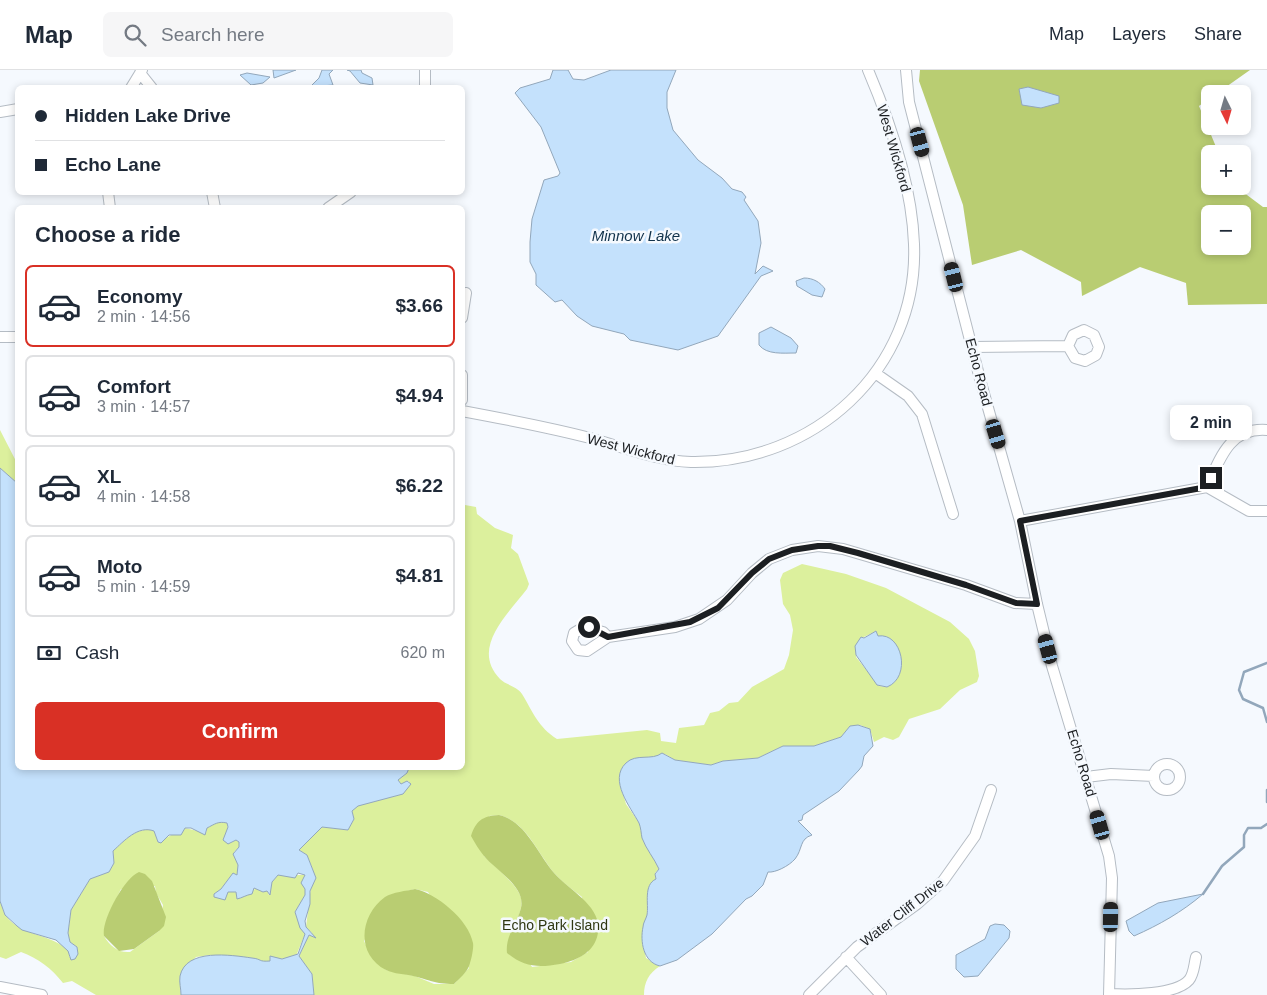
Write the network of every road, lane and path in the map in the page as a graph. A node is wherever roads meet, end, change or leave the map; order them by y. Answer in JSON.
{"nodes":[{"id":1,"x":425,"y":70,"type":"edge"},
{"id":2,"x":868,"y":70,"type":"edge"},
{"id":3,"x":906,"y":70,"type":"edge"},
{"id":4,"x":141,"y":71,"type":"edge"},
{"id":5,"x":133,"y":85,"type":"edge"},
{"id":6,"x":150,"y":85,"type":"edge"},
{"id":7,"x":426,"y":85,"type":"edge"},
{"id":8,"x":15,"y":110,"type":"edge"},
{"id":9,"x":0,"y":112,"type":"edge"},
{"id":10,"x":346,"y":195,"type":"edge"},
{"id":11,"x":332,"y":205,"type":"edge"},
{"id":12,"x":466,"y":293,"type":"dead end"},
{"id":13,"x":465,"y":299,"type":"edge"},
{"id":14,"x":0,"y":337,"type":"edge"},
{"id":15,"x":15,"y":337,"type":"edge"},
{"id":16,"x":1068,"y":346,"type":"dead end"},
{"id":17,"x":972,"y":347,"type":"junction"},
{"id":18,"x":874,"y":373,"type":"junction"},
{"id":19,"x":465,"y":412,"type":"edge"},
{"id":20,"x":1267,"y":430,"type":"edge"},
{"id":21,"x":1207,"y":487,"type":"junction"},
{"id":22,"x":1267,"y":511,"type":"edge"},
{"id":23,"x":953,"y":514,"type":"dead end"},
{"id":24,"x":1020,"y":521,"type":"junction"},
{"id":25,"x":1037,"y":604,"type":"junction"},
{"id":26,"x":608,"y":637,"type":"dead end"},
{"id":27,"x":1154,"y":776,"type":"dead end"},
{"id":28,"x":1086,"y":777,"type":"junction"},
{"id":29,"x":991,"y":790,"type":"dead end"},
{"id":30,"x":846,"y":957,"type":"junction"},
{"id":31,"x":1196,"y":957,"type":"dead end"},
{"id":32,"x":0,"y":987,"type":"edge"},
{"id":33,"x":1109,"y":994,"type":"edge"},
{"id":34,"x":42,"y":995,"type":"edge"},
{"id":35,"x":809,"y":995,"type":"edge"},
{"id":36,"x":881,"y":995,"type":"edge"}],
"edges":[{"from":1,"to":7,"type":"street"},
{"from":2,"to":18,"type":"street","name":"West Wickford"},
{"from":3,"to":17,"type":"street","name":"Echo Road"},
{"from":4,"to":5,"type":"street"},
{"from":4,"to":6,"type":"street"},
{"from":8,"to":9,"type":"street"},
{"from":10,"to":11,"type":"street"},
{"from":12,"to":13,"type":"street"},
{"from":14,"to":15,"type":"street"},
{"from":16,"to":17,"type":"street"},
{"from":17,"to":24,"type":"street","name":"Echo Road"},
{"from":18,"to":19,"type":"street","name":"West Wickford"},
{"from":18,"to":23,"type":"street"},
{"from":20,"to":21,"type":"street"},
{"from":21,"to":22,"type":"street"},
{"from":21,"to":24,"type":"street"},
{"from":24,"to":25,"type":"street","name":"Echo Road"},
{"from":25,"to":26,"type":"street"},
{"from":25,"to":28,"type":"street","name":"Echo Road"},
{"from":27,"to":28,"type":"street"},
{"from":28,"to":33,"type":"street","name":"Echo Road"},
{"from":29,"to":30,"type":"street","name":"Water Cliff Drive"},
{"from":30,"to":35,"type":"street","name":"Water Cliff Drive"},
{"from":30,"to":36,"type":"street"},
{"from":31,"to":33,"type":"street"},
{"from":32,"to":34,"type":"street"}]}
